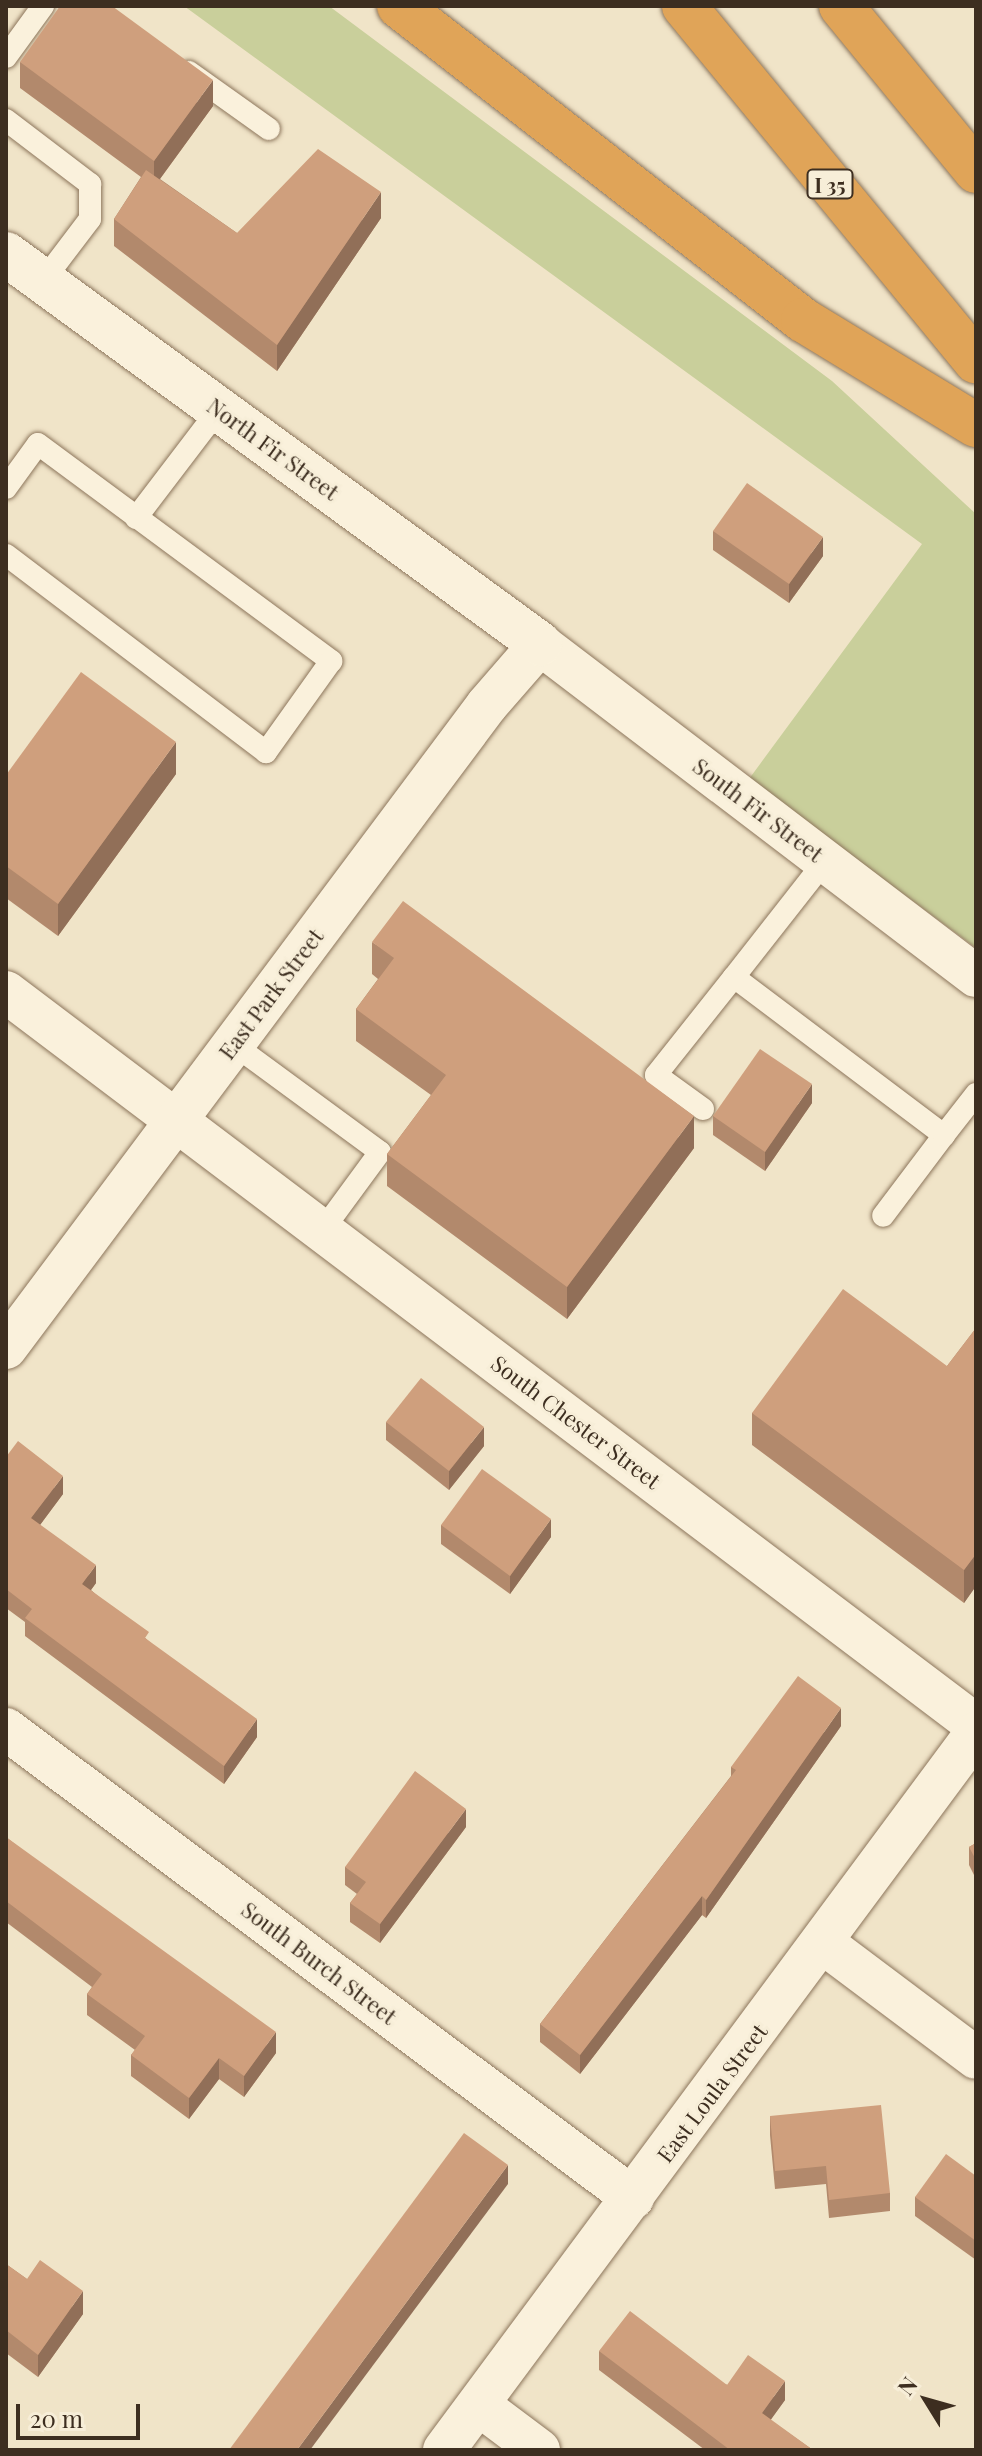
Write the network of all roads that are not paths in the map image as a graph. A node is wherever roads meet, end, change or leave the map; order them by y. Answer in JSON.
{"nodes":[{"id":1,"x":43,"y":6,"type":"edge"},
{"id":2,"x":399,"y":6,"type":"edge"},
{"id":3,"x":684,"y":6,"type":"edge"},
{"id":4,"x":841,"y":6,"type":"edge"},
{"id":5,"x":6,"y":57,"type":"edge"},
{"id":6,"x":171,"y":59,"type":"edge"},
{"id":7,"x":6,"y":120,"type":"edge"},
{"id":8,"x":269,"y":129,"type":"dead end"},
{"id":9,"x":976,"y":171,"type":"edge"},
{"id":10,"x":6,"y":254,"type":"edge"},
{"id":11,"x":43,"y":281,"type":"junction"},
{"id":12,"x":976,"y":362,"type":"edge"},
{"id":13,"x":219,"y":409,"type":"junction"},
{"id":14,"x":976,"y":425,"type":"edge"},
{"id":15,"x":6,"y":488,"type":"edge"},
{"id":16,"x":136,"y":518,"type":"junction"},
{"id":17,"x":6,"y":555,"type":"edge"},
{"id":18,"x":540,"y":644,"type":"junction"},
{"id":19,"x":825,"y":861,"type":"junction"},
{"id":20,"x":976,"y":976,"type":"edge"},
{"id":21,"x":734,"y":977,"type":"junction"},
{"id":22,"x":6,"y":992,"type":"edge"},
{"id":23,"x":233,"y":1044,"type":"junction"},
{"id":24,"x":976,"y":1094,"type":"edge"},
{"id":25,"x":703,"y":1109,"type":"dead end"},
{"id":26,"x":177,"y":1120,"type":"junction"},
{"id":27,"x":944,"y":1135,"type":"junction"},
{"id":28,"x":883,"y":1216,"type":"dead end"},
{"id":29,"x":322,"y":1231,"type":"junction"},
{"id":30,"x":13,"y":1323,"type":"edge"},
{"id":31,"x":976,"y":1725,"type":"edge"},
{"id":32,"x":6,"y":1729,"type":"edge"},
{"id":33,"x":976,"y":1733,"type":"edge"},
{"id":34,"x":823,"y":1943,"type":"junction"},
{"id":35,"x":976,"y":2058,"type":"edge"},
{"id":36,"x":633,"y":2198,"type":"junction"},
{"id":37,"x":479,"y":2405,"type":"junction"},
{"id":38,"x":444,"y":2450,"type":"edge"},
{"id":39,"x":539,"y":2450,"type":"edge"}],
"edges":[{"from":1,"to":5,"type":"lane"},
{"from":2,"to":14,"type":"highway"},
{"from":3,"to":12,"type":"highway","number":"I 35"},
{"from":4,"to":9,"type":"highway"},
{"from":6,"to":8,"type":"lane"},
{"from":7,"to":11,"type":"lane"},
{"from":10,"to":11,"type":"street","name":"North Fir Street"},
{"from":11,"to":13,"type":"street","name":"North Fir Street"},
{"from":13,"to":16,"type":"lane"},
{"from":13,"to":18,"type":"street","name":"North Fir Street"},
{"from":15,"to":16,"type":"lane"},
{"from":16,"to":17,"type":"lane"},
{"from":18,"to":19,"type":"street","name":"South Fir Street"},
{"from":18,"to":23,"type":"street","name":"East Park Street"},
{"from":19,"to":20,"type":"street","name":"South Fir Street"},
{"from":19,"to":21,"type":"lane"},
{"from":21,"to":25,"type":"lane"},
{"from":21,"to":27,"type":"lane"},
{"from":22,"to":26,"type":"street","name":"South Chester Street"},
{"from":23,"to":26,"type":"street","name":"East Park Street"},
{"from":23,"to":29,"type":"lane"},
{"from":24,"to":27,"type":"lane"},
{"from":26,"to":29,"type":"street","name":"South Chester Street"},
{"from":26,"to":30,"type":"street","name":"East Park Street"},
{"from":27,"to":28,"type":"lane"},
{"from":29,"to":31,"type":"street","name":"South Chester Street"},
{"from":32,"to":36,"type":"street","name":"South Burch Street"},
{"from":33,"to":34,"type":"street","name":"East Loula Street"},
{"from":34,"to":35,"type":"street"},
{"from":34,"to":36,"type":"street","name":"East Loula Street"},
{"from":36,"to":37,"type":"street","name":"East Loula Street"},
{"from":37,"to":38,"type":"street","name":"East Loula Street"},
{"from":37,"to":39,"type":"street"}]}
